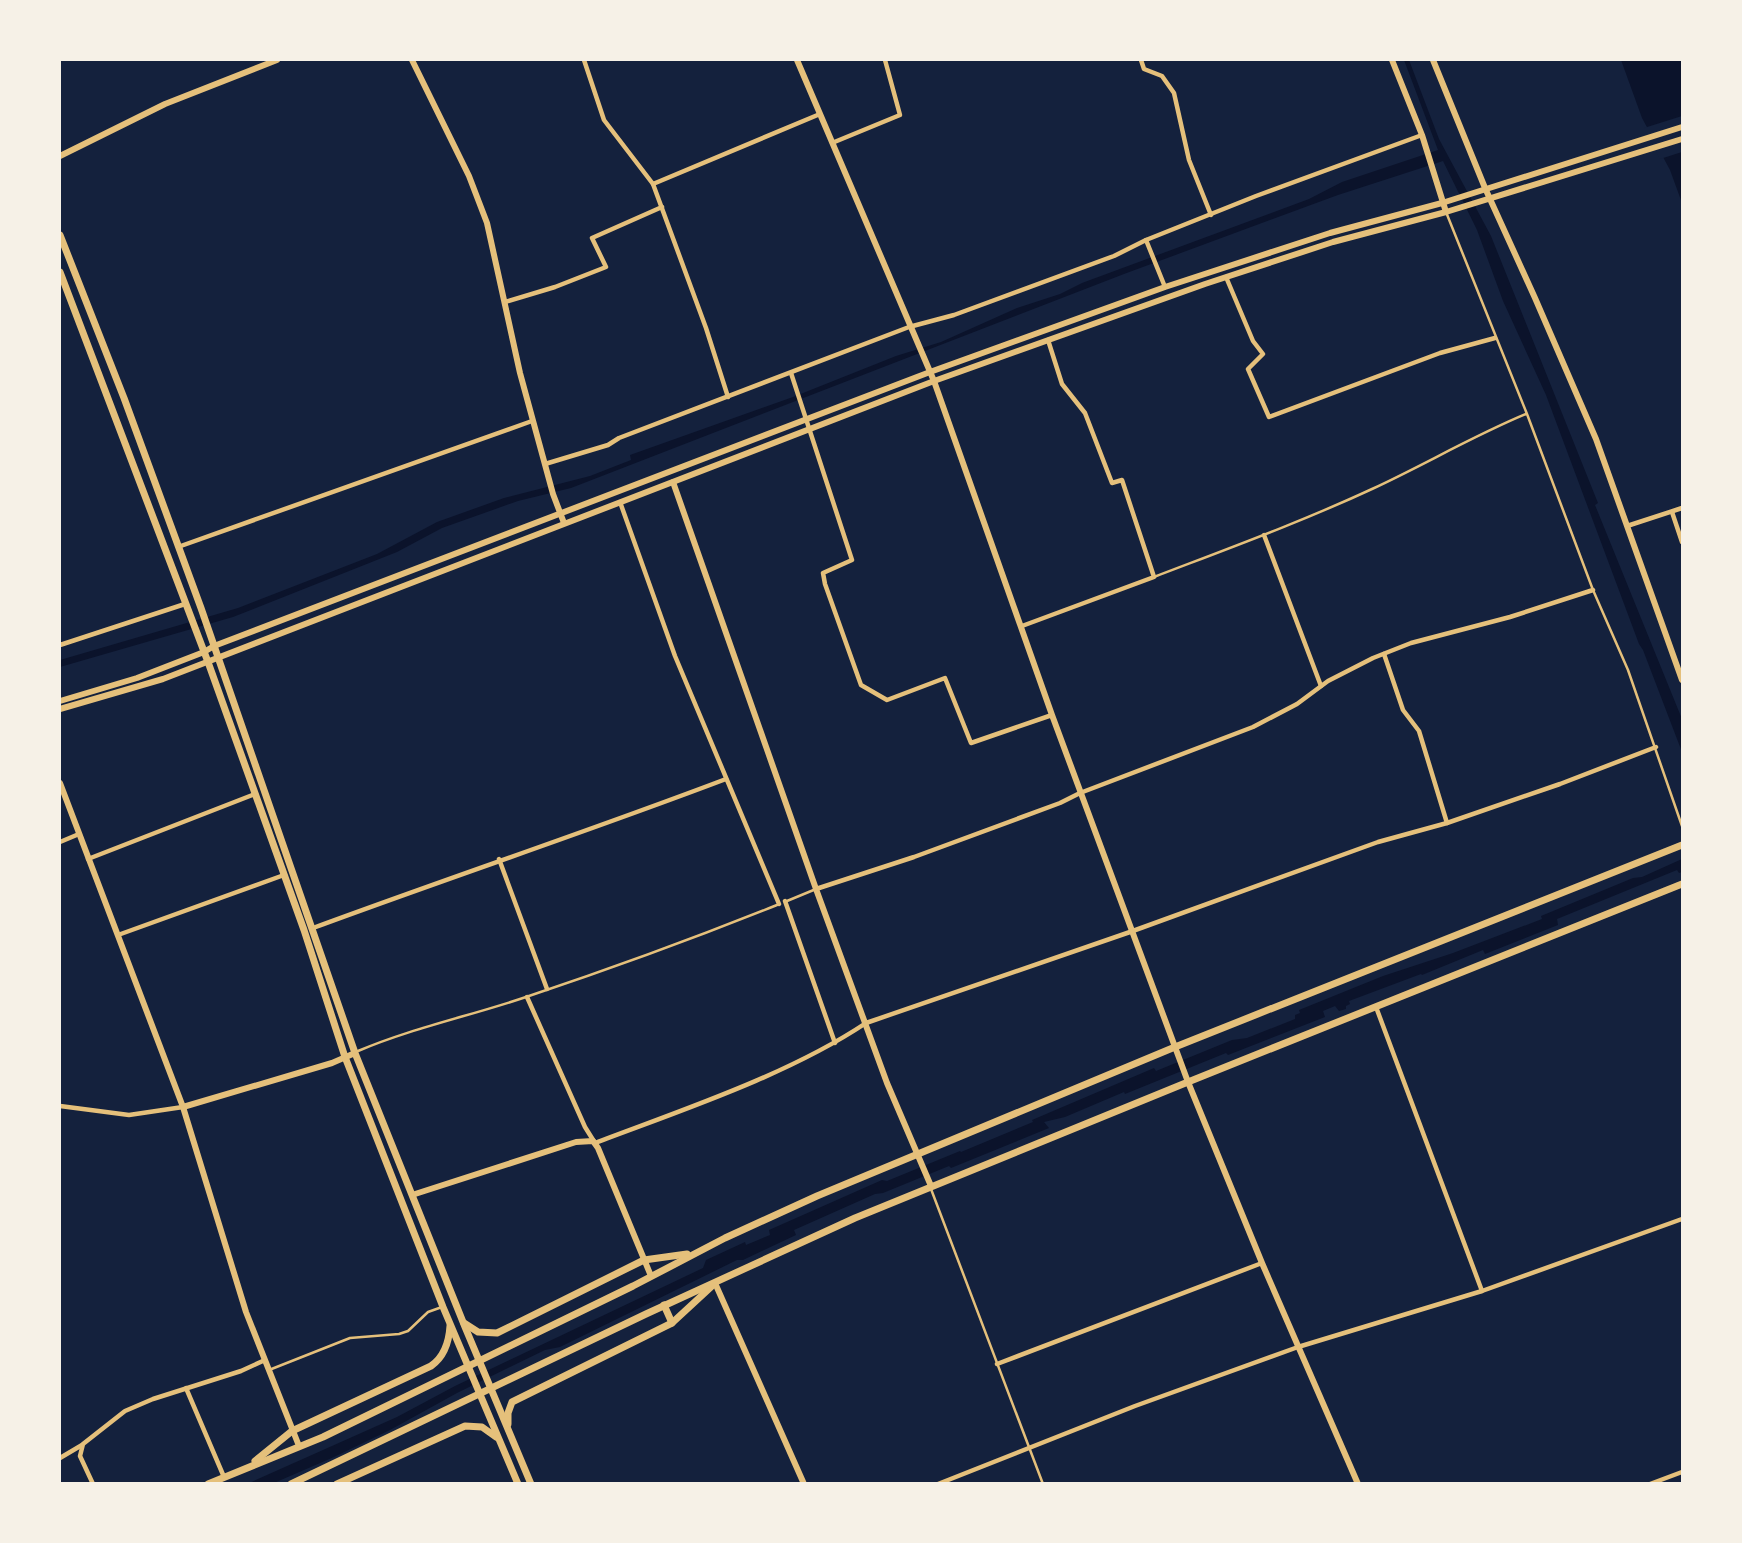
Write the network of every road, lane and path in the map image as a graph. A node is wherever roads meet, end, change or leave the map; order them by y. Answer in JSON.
{"nodes":[{"id":1,"x":277,"y":60,"type":"edge"},
{"id":2,"x":412,"y":60,"type":"edge"},
{"id":3,"x":584,"y":60,"type":"edge"},
{"id":4,"x":797,"y":60,"type":"edge"},
{"id":5,"x":885,"y":60,"type":"edge"},
{"id":6,"x":1141,"y":60,"type":"edge"},
{"id":7,"x":1392,"y":60,"type":"edge"},
{"id":8,"x":1433,"y":60,"type":"edge"},
{"id":9,"x":820,"y":114,"type":"junction"},
{"id":10,"x":1682,"y":127,"type":"edge"},
{"id":11,"x":1422,"y":135,"type":"junction"},
{"id":12,"x":1682,"y":139,"type":"edge"},
{"id":13,"x":831,"y":143,"type":"junction"},
{"id":14,"x":60,"y":156,"type":"edge"},
{"id":15,"x":653,"y":184,"type":"junction"},
{"id":16,"x":1485,"y":188,"type":"junction"},
{"id":17,"x":1491,"y":199,"type":"junction"},
{"id":18,"x":1442,"y":202,"type":"junction"},
{"id":19,"x":662,"y":207,"type":"junction"},
{"id":20,"x":1446,"y":212,"type":"junction"},
{"id":21,"x":1211,"y":215,"type":"junction"},
{"id":22,"x":60,"y":235,"type":"edge"},
{"id":23,"x":1146,"y":240,"type":"junction"},
{"id":24,"x":1226,"y":277,"type":"junction"},
{"id":25,"x":61,"y":278,"type":"edge"},
{"id":26,"x":1165,"y":287,"type":"junction"},
{"id":27,"x":505,"y":302,"type":"junction"},
{"id":28,"x":909,"y":327,"type":"junction"},
{"id":29,"x":1495,"y":338,"type":"junction"},
{"id":30,"x":1048,"y":340,"type":"junction"},
{"id":31,"x":930,"y":372,"type":"junction"},
{"id":32,"x":791,"y":373,"type":"junction"},
{"id":33,"x":934,"y":382,"type":"junction"},
{"id":34,"x":728,"y":397,"type":"junction"},
{"id":35,"x":1527,"y":414,"type":"junction"},
{"id":36,"x":806,"y":420,"type":"junction"},
{"id":37,"x":532,"y":421,"type":"junction"},
{"id":38,"x":809,"y":429,"type":"junction"},
{"id":39,"x":545,"y":464,"type":"junction"},
{"id":40,"x":673,"y":482,"type":"junction"},
{"id":41,"x":620,"y":502,"type":"junction"},
{"id":42,"x":1682,"y":508,"type":"edge"},
{"id":43,"x":1672,"y":512,"type":"junction"},
{"id":44,"x":560,"y":514,"type":"junction"},
{"id":45,"x":564,"y":523,"type":"junction"},
{"id":46,"x":1627,"y":526,"type":"junction"},
{"id":47,"x":1264,"y":535,"type":"junction"},
{"id":48,"x":1682,"y":542,"type":"edge"},
{"id":49,"x":178,"y":547,"type":"junction"},
{"id":50,"x":1154,"y":577,"type":"junction"},
{"id":51,"x":1593,"y":590,"type":"junction"},
{"id":52,"x":187,"y":606,"type":"junction"},
{"id":53,"x":1021,"y":626,"type":"junction"},
{"id":54,"x":60,"y":645,"type":"edge"},
{"id":55,"x":214,"y":646,"type":"junction"},
{"id":56,"x":204,"y":652,"type":"junction"},
{"id":57,"x":1384,"y":654,"type":"junction"},
{"id":58,"x":218,"y":656,"type":"junction"},
{"id":59,"x":208,"y":662,"type":"junction"},
{"id":60,"x":1682,"y":680,"type":"edge"},
{"id":61,"x":1321,"y":686,"type":"junction"},
{"id":62,"x":60,"y":701,"type":"edge"},
{"id":63,"x":60,"y":709,"type":"edge"},
{"id":64,"x":1052,"y":715,"type":"junction"},
{"id":65,"x":1656,"y":747,"type":"junction"},
{"id":66,"x":726,"y":779,"type":"junction"},
{"id":67,"x":60,"y":783,"type":"edge"},
{"id":68,"x":1080,"y":793,"type":"junction"},
{"id":69,"x":255,"y":794,"type":"junction"},
{"id":70,"x":1447,"y":823,"type":"junction"},
{"id":71,"x":1682,"y":826,"type":"edge"},
{"id":72,"x":79,"y":834,"type":"junction"},
{"id":73,"x":60,"y":842,"type":"edge"},
{"id":74,"x":1682,"y":845,"type":"edge"},
{"id":75,"x":88,"y":859,"type":"junction"},
{"id":76,"x":499,"y":859,"type":"junction"},
{"id":77,"x":284,"y":875,"type":"junction"},
{"id":78,"x":1682,"y":884,"type":"edge"},
{"id":79,"x":816,"y":889,"type":"junction"},
{"id":80,"x":785,"y":901,"type":"junction"},
{"id":81,"x":779,"y":904,"type":"junction"},
{"id":82,"x":313,"y":928,"type":"junction"},
{"id":83,"x":1130,"y":932,"type":"junction"},
{"id":84,"x":118,"y":935,"type":"junction"},
{"id":85,"x":547,"y":989,"type":"junction"},
{"id":86,"x":527,"y":997,"type":"junction"},
{"id":87,"x":1376,"y":1007,"type":"junction"},
{"id":88,"x":866,"y":1023,"type":"junction"},
{"id":89,"x":835,"y":1043,"type":"junction"},
{"id":90,"x":1176,"y":1051,"type":"junction"},
{"id":91,"x":355,"y":1053,"type":"junction"},
{"id":92,"x":345,"y":1057,"type":"junction"},
{"id":93,"x":1187,"y":1078,"type":"junction"},
{"id":94,"x":60,"y":1106,"type":"edge"},
{"id":95,"x":183,"y":1107,"type":"junction"},
{"id":96,"x":595,"y":1143,"type":"junction"},
{"id":97,"x":917,"y":1155,"type":"junction"},
{"id":98,"x":929,"y":1183,"type":"junction"},
{"id":99,"x":412,"y":1195,"type":"junction"},
{"id":100,"x":1682,"y":1219,"type":"edge"},
{"id":101,"x":694,"y":1253,"type":"junction"},
{"id":102,"x":644,"y":1260,"type":"junction"},
{"id":103,"x":1262,"y":1263,"type":"junction"},
{"id":104,"x":651,"y":1276,"type":"junction"},
{"id":105,"x":715,"y":1283,"type":"junction"},
{"id":106,"x":1482,"y":1291,"type":"junction"},
{"id":107,"x":664,"y":1306,"type":"junction"},
{"id":108,"x":443,"y":1307,"type":"junction"},
{"id":109,"x":462,"y":1319,"type":"junction"},
{"id":110,"x":449,"y":1322,"type":"junction"},
{"id":111,"x":672,"y":1323,"type":"junction"},
{"id":112,"x":1298,"y":1347,"type":"junction"},
{"id":113,"x":265,"y":1360,"type":"junction"},
{"id":114,"x":998,"y":1364,"type":"junction"},
{"id":115,"x":269,"y":1370,"type":"junction"},
{"id":116,"x":186,"y":1388,"type":"junction"},
{"id":117,"x":292,"y":1431,"type":"junction"},
{"id":118,"x":509,"y":1431,"type":"junction"},
{"id":119,"x":499,"y":1440,"type":"junction"},
{"id":120,"x":83,"y":1444,"type":"junction"},
{"id":121,"x":299,"y":1446,"type":"junction"},
{"id":122,"x":1029,"y":1447,"type":"junction"},
{"id":123,"x":60,"y":1458,"type":"edge"},
{"id":124,"x":249,"y":1467,"type":"junction"},
{"id":125,"x":1682,"y":1472,"type":"edge"},
{"id":126,"x":224,"y":1477,"type":"junction"},
{"id":127,"x":93,"y":1483,"type":"edge"},
{"id":128,"x":208,"y":1483,"type":"edge"},
{"id":129,"x":291,"y":1483,"type":"edge"},
{"id":130,"x":337,"y":1483,"type":"edge"},
{"id":131,"x":518,"y":1483,"type":"edge"},
{"id":132,"x":531,"y":1483,"type":"edge"},
{"id":133,"x":804,"y":1483,"type":"edge"},
{"id":134,"x":938,"y":1483,"type":"edge"},
{"id":135,"x":1043,"y":1483,"type":"edge"},
{"id":136,"x":1358,"y":1483,"type":"edge"},
{"id":137,"x":1650,"y":1483,"type":"edge"}],
"edges":[{"from":1,"to":14,"type":"main road"},
{"from":2,"to":27,"type":"main road"},
{"from":3,"to":15,"type":"street"},
{"from":4,"to":9,"type":"main road"},
{"from":5,"to":13,"type":"street"},
{"from":6,"to":21,"type":"street"},
{"from":7,"to":11,"type":"main road"},
{"from":8,"to":16,"type":"main road"},
{"from":9,"to":13,"type":"main road"},
{"from":9,"to":15,"type":"street"},
{"from":10,"to":16,"type":"main road"},
{"from":11,"to":18,"type":"main road"},
{"from":11,"to":21,"type":"street"},
{"from":12,"to":17,"type":"main road"},
{"from":13,"to":28,"type":"main road"},
{"from":15,"to":19,"type":"street"},
{"from":16,"to":17,"type":"main road"},
{"from":16,"to":18,"type":"main road"},
{"from":17,"to":20,"type":"main road"},
{"from":17,"to":46,"type":"main road"},
{"from":18,"to":20,"type":"main road"},
{"from":18,"to":26,"type":"main road"},
{"from":19,"to":27,"type":"street"},
{"from":19,"to":34,"type":"street"},
{"from":20,"to":24,"type":"main road"},
{"from":20,"to":29,"type":"lane"},
{"from":21,"to":23,"type":"street"},
{"from":22,"to":49,"type":"main road"},
{"from":23,"to":26,"type":"street"},
{"from":23,"to":28,"type":"street"},
{"from":24,"to":29,"type":"street"},
{"from":24,"to":30,"type":"main road"},
{"from":25,"to":52,"type":"main road"},
{"from":26,"to":31,"type":"main road"},
{"from":27,"to":37,"type":"main road"},
{"from":28,"to":31,"type":"main road"},
{"from":28,"to":32,"type":"street"},
{"from":29,"to":35,"type":"lane"},
{"from":30,"to":33,"type":"main road"},
{"from":30,"to":50,"type":"street"},
{"from":31,"to":33,"type":"main road"},
{"from":31,"to":36,"type":"main road"},
{"from":32,"to":34,"type":"street"},
{"from":32,"to":36,"type":"street"},
{"from":33,"to":38,"type":"main road"},
{"from":33,"to":53,"type":"main road"},
{"from":34,"to":39,"type":"street"},
{"from":35,"to":47,"type":"lane"},
{"from":35,"to":51,"type":"lane"},
{"from":36,"to":38,"type":"street"},
{"from":36,"to":44,"type":"main road"},
{"from":37,"to":39,"type":"main road"},
{"from":37,"to":49,"type":"street"},
{"from":38,"to":40,"type":"main road"},
{"from":38,"to":64,"type":"street"},
{"from":39,"to":44,"type":"main road"},
{"from":40,"to":41,"type":"main road"},
{"from":40,"to":79,"type":"main road"},
{"from":41,"to":45,"type":"main road"},
{"from":41,"to":66,"type":"street"},
{"from":42,"to":43,"type":"street"},
{"from":43,"to":46,"type":"street"},
{"from":43,"to":48,"type":"street"},
{"from":44,"to":45,"type":"main road"},
{"from":44,"to":55,"type":"main road"},
{"from":45,"to":58,"type":"main road"},
{"from":46,"to":60,"type":"main road"},
{"from":47,"to":50,"type":"lane"},
{"from":47,"to":61,"type":"street"},
{"from":49,"to":55,"type":"main road"},
{"from":50,"to":53,"type":"street"},
{"from":51,"to":57,"type":"street"},
{"from":51,"to":65,"type":"lane"},
{"from":52,"to":54,"type":"street"},
{"from":52,"to":56,"type":"main road"},
{"from":53,"to":64,"type":"main road"},
{"from":55,"to":56,"type":"main road"},
{"from":55,"to":58,"type":"main road"},
{"from":56,"to":59,"type":"main road"},
{"from":56,"to":62,"type":"main road"},
{"from":57,"to":61,"type":"street"},
{"from":57,"to":70,"type":"street"},
{"from":58,"to":59,"type":"main road"},
{"from":58,"to":82,"type":"main road"},
{"from":59,"to":63,"type":"main road"},
{"from":59,"to":69,"type":"main road"},
{"from":61,"to":68,"type":"street"},
{"from":64,"to":68,"type":"main road"},
{"from":65,"to":70,"type":"street"},
{"from":65,"to":71,"type":"lane"},
{"from":66,"to":76,"type":"street"},
{"from":66,"to":81,"type":"street"},
{"from":67,"to":72,"type":"main road"},
{"from":68,"to":79,"type":"street"},
{"from":68,"to":83,"type":"main road"},
{"from":69,"to":75,"type":"street"},
{"from":69,"to":77,"type":"main road"},
{"from":70,"to":83,"type":"street"},
{"from":72,"to":73,"type":"street"},
{"from":72,"to":75,"type":"main road"},
{"from":74,"to":90,"type":"main road"},
{"from":75,"to":84,"type":"main road"},
{"from":76,"to":82,"type":"street"},
{"from":76,"to":85,"type":"street"},
{"from":77,"to":84,"type":"street"},
{"from":77,"to":92,"type":"main road"},
{"from":78,"to":87,"type":"main road"},
{"from":79,"to":80,"type":"lane"},
{"from":79,"to":88,"type":"main road"},
{"from":80,"to":81,"type":"lane"},
{"from":80,"to":89,"type":"street"},
{"from":81,"to":85,"type":"lane"},
{"from":82,"to":91,"type":"main road"},
{"from":83,"to":88,"type":"street"},
{"from":83,"to":90,"type":"main road"},
{"from":84,"to":95,"type":"main road"},
{"from":85,"to":86,"type":"lane"},
{"from":86,"to":91,"type":"lane"},
{"from":86,"to":96,"type":"street"},
{"from":87,"to":93,"type":"main road"},
{"from":87,"to":106,"type":"street"},
{"from":88,"to":89,"type":"street"},
{"from":88,"to":97,"type":"main road"},
{"from":89,"to":96,"type":"street"},
{"from":90,"to":93,"type":"main road"},
{"from":90,"to":97,"type":"main road"},
{"from":91,"to":92,"type":"main road"},
{"from":91,"to":99,"type":"main road"},
{"from":92,"to":95,"type":"main road"},
{"from":92,"to":108,"type":"main road"},
{"from":93,"to":98,"type":"main road"},
{"from":93,"to":103,"type":"main road"},
{"from":94,"to":95,"type":"street"},
{"from":95,"to":113,"type":"main road"},
{"from":96,"to":99,"type":"main road"},
{"from":96,"to":102,"type":"main road"},
{"from":97,"to":98,"type":"main road"},
{"from":97,"to":101,"type":"main road"},
{"from":98,"to":105,"type":"main road"},
{"from":98,"to":114,"type":"lane"},
{"from":99,"to":109,"type":"main road"},
{"from":100,"to":106,"type":"street"},
{"from":101,"to":102,"type":"main road"},
{"from":101,"to":104,"type":"main road"},
{"from":102,"to":104,"type":"main road"},
{"from":102,"to":109,"type":"main road"},
{"from":103,"to":112,"type":"main road"},
{"from":103,"to":114,"type":"street"},
{"from":104,"to":121,"type":"main road"},
{"from":105,"to":107,"type":"main road"},
{"from":105,"to":111,"type":"main road"},
{"from":105,"to":133,"type":"main road"},
{"from":106,"to":112,"type":"street"},
{"from":107,"to":111,"type":"main road"},
{"from":107,"to":129,"type":"main road"},
{"from":108,"to":110,"type":"main road"},
{"from":108,"to":115,"type":"lane"},
{"from":109,"to":118,"type":"main road"},
{"from":110,"to":117,"type":"main road"},
{"from":110,"to":119,"type":"main road"},
{"from":111,"to":118,"type":"main road"},
{"from":112,"to":122,"type":"street"},
{"from":112,"to":136,"type":"main road"},
{"from":113,"to":115,"type":"main road"},
{"from":113,"to":116,"type":"street"},
{"from":114,"to":122,"type":"lane"},
{"from":115,"to":117,"type":"main road"},
{"from":116,"to":120,"type":"street"},
{"from":116,"to":126,"type":"street"},
{"from":117,"to":121,"type":"main road"},
{"from":117,"to":124,"type":"main road"},
{"from":118,"to":132,"type":"main road"},
{"from":119,"to":130,"type":"main road"},
{"from":119,"to":131,"type":"main road"},
{"from":120,"to":123,"type":"street"},
{"from":120,"to":127,"type":"street"},
{"from":121,"to":124,"type":"main road"},
{"from":122,"to":134,"type":"street"},
{"from":122,"to":135,"type":"lane"},
{"from":124,"to":126,"type":"main road"},
{"from":125,"to":137,"type":"street"},
{"from":126,"to":128,"type":"main road"}]}
